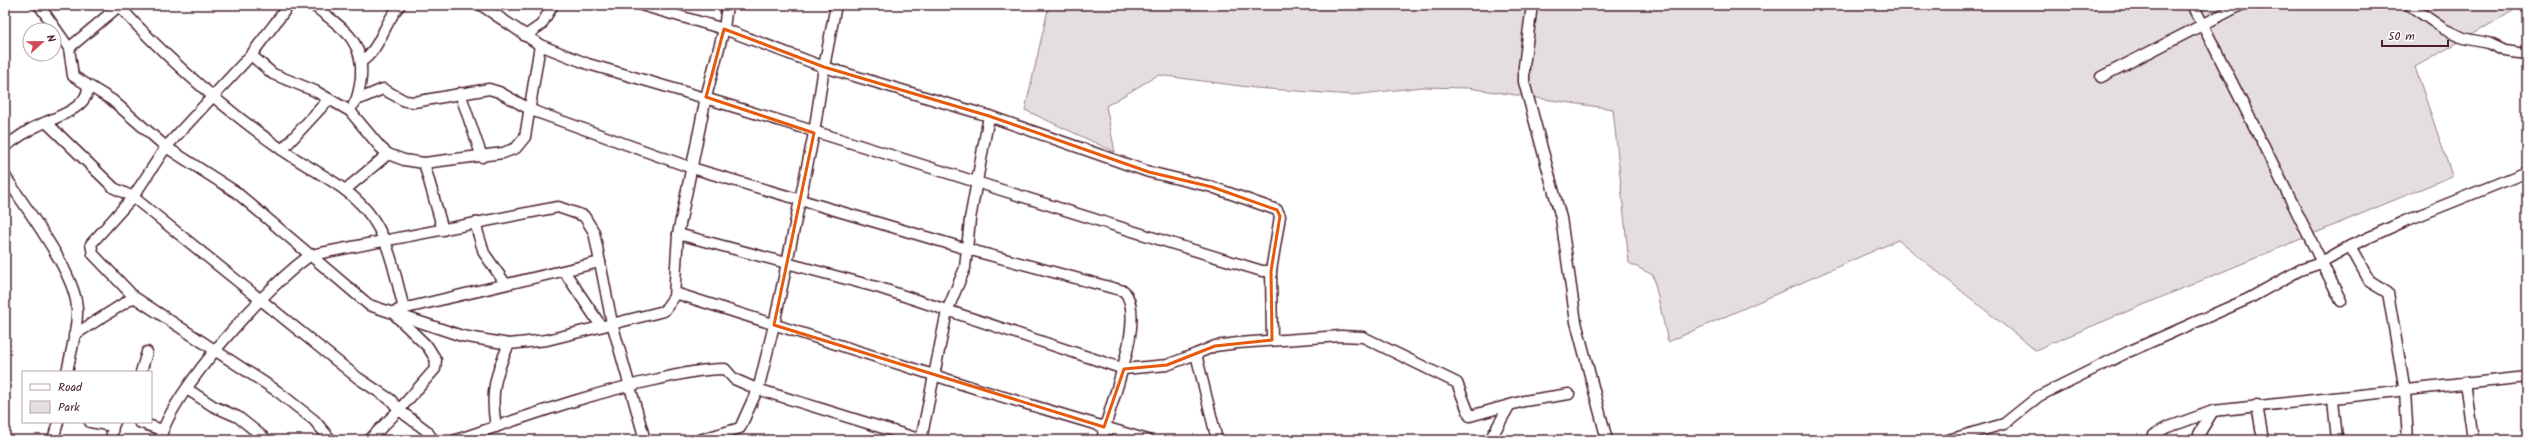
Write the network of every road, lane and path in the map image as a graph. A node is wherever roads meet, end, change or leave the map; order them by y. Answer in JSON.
{"nodes":[{"id":1,"x":39,"y":5,"type":"edge"},
{"id":2,"x":119,"y":5,"type":"edge"},
{"id":3,"x":289,"y":5,"type":"edge"},
{"id":4,"x":313,"y":5,"type":"edge"},
{"id":5,"x":400,"y":5,"type":"edge"},
{"id":6,"x":481,"y":5,"type":"edge"},
{"id":7,"x":553,"y":5,"type":"edge"},
{"id":8,"x":641,"y":5,"type":"edge"},
{"id":9,"x":726,"y":5,"type":"edge"},
{"id":10,"x":836,"y":5,"type":"edge"},
{"id":11,"x":1532,"y":5,"type":"edge"},
{"id":12,"x":2193,"y":5,"type":"edge"},
{"id":13,"x":2241,"y":5,"type":"edge"},
{"id":14,"x":2409,"y":5,"type":"edge"},
{"id":15,"x":2203,"y":25,"type":"junction"},
{"id":16,"x":724,"y":29,"type":"junction"},
{"id":17,"x":525,"y":36,"type":"junction"},
{"id":18,"x":540,"y":45,"type":"junction"},
{"id":19,"x":69,"y":48,"type":"junction"},
{"id":20,"x":2527,"y":54,"type":"edge"},
{"id":21,"x":251,"y":55,"type":"junction"},
{"id":22,"x":362,"y":61,"type":"junction"},
{"id":23,"x":824,"y":67,"type":"junction"},
{"id":24,"x":2101,"y":77,"type":"dead end"},
{"id":25,"x":88,"y":86,"type":"junction"},
{"id":26,"x":460,"y":93,"type":"junction"},
{"id":27,"x":706,"y":97,"type":"junction"},
{"id":28,"x":212,"y":98,"type":"junction"},
{"id":29,"x":329,"y":99,"type":"junction"},
{"id":30,"x":357,"y":100,"type":"junction"},
{"id":31,"x":531,"y":110,"type":"junction"},
{"id":32,"x":350,"y":111,"type":"junction"},
{"id":33,"x":989,"y":116,"type":"junction"},
{"id":34,"x":47,"y":123,"type":"junction"},
{"id":35,"x":814,"y":133,"type":"junction"},
{"id":36,"x":5,"y":146,"type":"edge"},
{"id":37,"x":166,"y":147,"type":"junction"},
{"id":38,"x":282,"y":150,"type":"junction"},
{"id":39,"x":388,"y":154,"type":"junction"},
{"id":40,"x":482,"y":157,"type":"junction"},
{"id":41,"x":424,"y":163,"type":"junction"},
{"id":42,"x":692,"y":168,"type":"junction"},
{"id":43,"x":2527,"y":172,"type":"edge"},
{"id":44,"x":5,"y":176,"type":"edge"},
{"id":45,"x":978,"y":180,"type":"junction"},
{"id":46,"x":345,"y":190,"type":"junction"},
{"id":47,"x":133,"y":196,"type":"junction"},
{"id":48,"x":800,"y":199,"type":"junction"},
{"id":49,"x":475,"y":223,"type":"junction"},
{"id":50,"x":443,"y":230,"type":"junction"},
{"id":51,"x":678,"y":234,"type":"junction"},
{"id":52,"x":386,"y":241,"type":"junction"},
{"id":53,"x":2350,"y":246,"type":"junction"},
{"id":54,"x":967,"y":249,"type":"junction"},
{"id":55,"x":311,"y":255,"type":"junction"},
{"id":56,"x":600,"y":262,"type":"junction"},
{"id":57,"x":2321,"y":262,"type":"junction"},
{"id":58,"x":787,"y":263,"type":"junction"},
{"id":59,"x":564,"y":271,"type":"junction"},
{"id":60,"x":1271,"y":271,"type":"junction"},
{"id":61,"x":506,"y":283,"type":"junction"},
{"id":62,"x":675,"y":293,"type":"junction"},
{"id":63,"x":134,"y":297,"type":"junction"},
{"id":64,"x":260,"y":300,"type":"junction"},
{"id":65,"x":2341,"y":301,"type":"dead end"},
{"id":66,"x":404,"y":309,"type":"junction"},
{"id":67,"x":947,"y":311,"type":"junction"},
{"id":68,"x":392,"y":312,"type":"junction"},
{"id":69,"x":612,"y":324,"type":"junction"},
{"id":70,"x":774,"y":325,"type":"junction"},
{"id":71,"x":601,"y":326,"type":"junction"},
{"id":72,"x":74,"y":335,"type":"junction"},
{"id":73,"x":1272,"y":340,"type":"junction"},
{"id":74,"x":509,"y":344,"type":"junction"},
{"id":75,"x":216,"y":350,"type":"junction"},
{"id":76,"x":147,"y":352,"type":"dead end"},
{"id":77,"x":1196,"y":354,"type":"junction"},
{"id":78,"x":1124,"y":368,"type":"junction"},
{"id":79,"x":67,"y":371,"type":"edge"},
{"id":80,"x":141,"y":371,"type":"edge"},
{"id":81,"x":936,"y":375,"type":"junction"},
{"id":82,"x":2527,"y":377,"type":"edge"},
{"id":83,"x":2465,"y":382,"type":"junction"},
{"id":84,"x":631,"y":385,"type":"junction"},
{"id":85,"x":186,"y":388,"type":"junction"},
{"id":86,"x":757,"y":389,"type":"junction"},
{"id":87,"x":2405,"y":391,"type":"junction"},
{"id":88,"x":1568,"y":394,"type":"dead end"},
{"id":89,"x":2334,"y":399,"type":"junction"},
{"id":90,"x":2258,"y":405,"type":"junction"},
{"id":91,"x":1509,"y":406,"type":"junction"},
{"id":92,"x":399,"y":410,"type":"junction"},
{"id":93,"x":2212,"y":411,"type":"junction"},
{"id":94,"x":58,"y":423,"type":"edge"},
{"id":95,"x":102,"y":423,"type":"edge"},
{"id":96,"x":141,"y":423,"type":"edge"},
{"id":97,"x":114,"y":424,"type":"edge"},
{"id":98,"x":496,"y":427,"type":"junction"},
{"id":99,"x":1104,"y":427,"type":"junction"},
{"id":100,"x":161,"y":438,"type":"edge"},
{"id":101,"x":1960,"y":438,"type":"edge"},
{"id":102,"x":53,"y":440,"type":"edge"},
{"id":103,"x":111,"y":440,"type":"edge"},
{"id":104,"x":267,"y":440,"type":"edge"},
{"id":105,"x":332,"y":440,"type":"edge"},
{"id":106,"x":369,"y":440,"type":"edge"},
{"id":107,"x":434,"y":440,"type":"edge"},
{"id":108,"x":456,"y":440,"type":"edge"},
{"id":109,"x":645,"y":440,"type":"edge"},
{"id":110,"x":699,"y":440,"type":"edge"},
{"id":111,"x":922,"y":440,"type":"edge"},
{"id":112,"x":1102,"y":440,"type":"edge"},
{"id":113,"x":1148,"y":440,"type":"edge"},
{"id":114,"x":1217,"y":440,"type":"edge"},
{"id":115,"x":1490,"y":440,"type":"edge"},
{"id":116,"x":1607,"y":440,"type":"edge"},
{"id":117,"x":1948,"y":440,"type":"edge"},
{"id":118,"x":2152,"y":440,"type":"edge"},
{"id":119,"x":2202,"y":440,"type":"edge"},
{"id":120,"x":2263,"y":440,"type":"edge"},
{"id":121,"x":2337,"y":440,"type":"edge"},
{"id":122,"x":2408,"y":440,"type":"edge"},
{"id":123,"x":2473,"y":440,"type":"edge"}],
"edges":[{"from":1,"to":19,"type":"street"},
{"from":2,"to":19,"type":"street"},
{"from":2,"to":28,"type":"street"},
{"from":3,"to":21,"type":"street"},
{"from":4,"to":22,"type":"street"},
{"from":5,"to":22,"type":"street"},
{"from":6,"to":17,"type":"street"},
{"from":7,"to":17,"type":"street"},
{"from":8,"to":16,"type":"street"},
{"from":9,"to":16,"type":"street"},
{"from":10,"to":23,"type":"street"},
{"from":11,"to":116,"type":"street"},
{"from":12,"to":15,"type":"street"},
{"from":13,"to":15,"type":"street"},
{"from":14,"to":20,"type":"street"},
{"from":15,"to":24,"type":"street"},
{"from":15,"to":57,"type":"street"},
{"from":16,"to":23,"type":"street"},
{"from":16,"to":27,"type":"street"},
{"from":17,"to":18,"type":"street"},
{"from":18,"to":27,"type":"street"},
{"from":18,"to":31,"type":"street"},
{"from":19,"to":25,"type":"street"},
{"from":21,"to":28,"type":"street"},
{"from":21,"to":29,"type":"street"},
{"from":22,"to":30,"type":"street"},
{"from":23,"to":33,"type":"street"},
{"from":23,"to":35,"type":"street"},
{"from":25,"to":34,"type":"street"},
{"from":25,"to":37,"type":"street"},
{"from":26,"to":30,"type":"street"},
{"from":26,"to":31,"type":"street"},
{"from":26,"to":40,"type":"street"},
{"from":27,"to":35,"type":"street"},
{"from":27,"to":42,"type":"street"},
{"from":28,"to":37,"type":"street"},
{"from":28,"to":38,"type":"street"},
{"from":29,"to":32,"type":"street"},
{"from":29,"to":38,"type":"street"},
{"from":30,"to":32,"type":"street"},
{"from":31,"to":40,"type":"street"},
{"from":31,"to":42,"type":"street"},
{"from":32,"to":39,"type":"street"},
{"from":33,"to":45,"type":"street"},
{"from":33,"to":60,"type":"street"},
{"from":34,"to":36,"type":"street"},
{"from":34,"to":47,"type":"street"},
{"from":35,"to":45,"type":"street"},
{"from":35,"to":48,"type":"street"},
{"from":37,"to":47,"type":"street"},
{"from":37,"to":55,"type":"street"},
{"from":38,"to":46,"type":"street"},
{"from":39,"to":41,"type":"street"},
{"from":39,"to":46,"type":"street"},
{"from":40,"to":41,"type":"street"},
{"from":41,"to":50,"type":"street"},
{"from":42,"to":48,"type":"street"},
{"from":42,"to":51,"type":"street"},
{"from":43,"to":53,"type":"street"},
{"from":44,"to":72,"type":"street"},
{"from":45,"to":54,"type":"street"},
{"from":45,"to":60,"type":"street"},
{"from":46,"to":52,"type":"street"},
{"from":47,"to":63,"type":"street"},
{"from":47,"to":64,"type":"street"},
{"from":48,"to":54,"type":"street"},
{"from":48,"to":58,"type":"street"},
{"from":49,"to":50,"type":"street"},
{"from":49,"to":56,"type":"street"},
{"from":49,"to":61,"type":"street"},
{"from":50,"to":52,"type":"street"},
{"from":51,"to":58,"type":"street"},
{"from":51,"to":62,"type":"street"},
{"from":52,"to":55,"type":"street"},
{"from":52,"to":66,"type":"street"},
{"from":53,"to":57,"type":"street"},
{"from":53,"to":87,"type":"street"},
{"from":54,"to":67,"type":"street"},
{"from":54,"to":78,"type":"street"},
{"from":55,"to":64,"type":"street"},
{"from":55,"to":68,"type":"street"},
{"from":56,"to":59,"type":"street"},
{"from":56,"to":69,"type":"street"},
{"from":57,"to":65,"type":"street"},
{"from":57,"to":101,"type":"street"},
{"from":58,"to":67,"type":"street"},
{"from":58,"to":70,"type":"street"},
{"from":59,"to":61,"type":"street"},
{"from":59,"to":71,"type":"street"},
{"from":60,"to":73,"type":"street"},
{"from":61,"to":66,"type":"street"},
{"from":62,"to":69,"type":"street"},
{"from":62,"to":70,"type":"street"},
{"from":63,"to":72,"type":"street"},
{"from":63,"to":75,"type":"street"},
{"from":64,"to":75,"type":"street"},
{"from":64,"to":92,"type":"street"},
{"from":66,"to":68,"type":"street"},
{"from":67,"to":78,"type":"street"},
{"from":67,"to":81,"type":"street"},
{"from":68,"to":74,"type":"street"},
{"from":68,"to":92,"type":"street"},
{"from":69,"to":71,"type":"street"},
{"from":69,"to":84,"type":"street"},
{"from":70,"to":81,"type":"street"},
{"from":70,"to":86,"type":"street"},
{"from":71,"to":74,"type":"street"},
{"from":72,"to":79,"type":"street"},
{"from":73,"to":77,"type":"street"},
{"from":73,"to":91,"type":"street"},
{"from":74,"to":98,"type":"street"},
{"from":75,"to":85,"type":"street"},
{"from":75,"to":105,"type":"street"},
{"from":76,"to":80,"type":"street"},
{"from":77,"to":78,"type":"street"},
{"from":77,"to":114,"type":"street"},
{"from":78,"to":99,"type":"street"},
{"from":81,"to":99,"type":"street"},
{"from":81,"to":111,"type":"street"},
{"from":82,"to":83,"type":"street"},
{"from":83,"to":87,"type":"street"},
{"from":83,"to":123,"type":"street"},
{"from":84,"to":86,"type":"street"},
{"from":84,"to":98,"type":"street"},
{"from":84,"to":109,"type":"street"},
{"from":85,"to":100,"type":"street"},
{"from":85,"to":104,"type":"street"},
{"from":86,"to":110,"type":"street"},
{"from":86,"to":111,"type":"street"},
{"from":87,"to":89,"type":"street"},
{"from":87,"to":122,"type":"street"},
{"from":88,"to":91,"type":"street"},
{"from":89,"to":90,"type":"street"},
{"from":89,"to":121,"type":"street"},
{"from":90,"to":93,"type":"street"},
{"from":90,"to":120,"type":"street"},
{"from":91,"to":115,"type":"street"},
{"from":92,"to":106,"type":"street"},
{"from":92,"to":107,"type":"street"},
{"from":93,"to":118,"type":"street"},
{"from":93,"to":119,"type":"street"},
{"from":94,"to":102,"type":"street"},
{"from":95,"to":97,"type":"street"},
{"from":96,"to":100,"type":"street"},
{"from":97,"to":103,"type":"street"},
{"from":98,"to":108,"type":"street"},
{"from":99,"to":112,"type":"street"},
{"from":99,"to":113,"type":"street"},
{"from":101,"to":117,"type":"street"}]}
